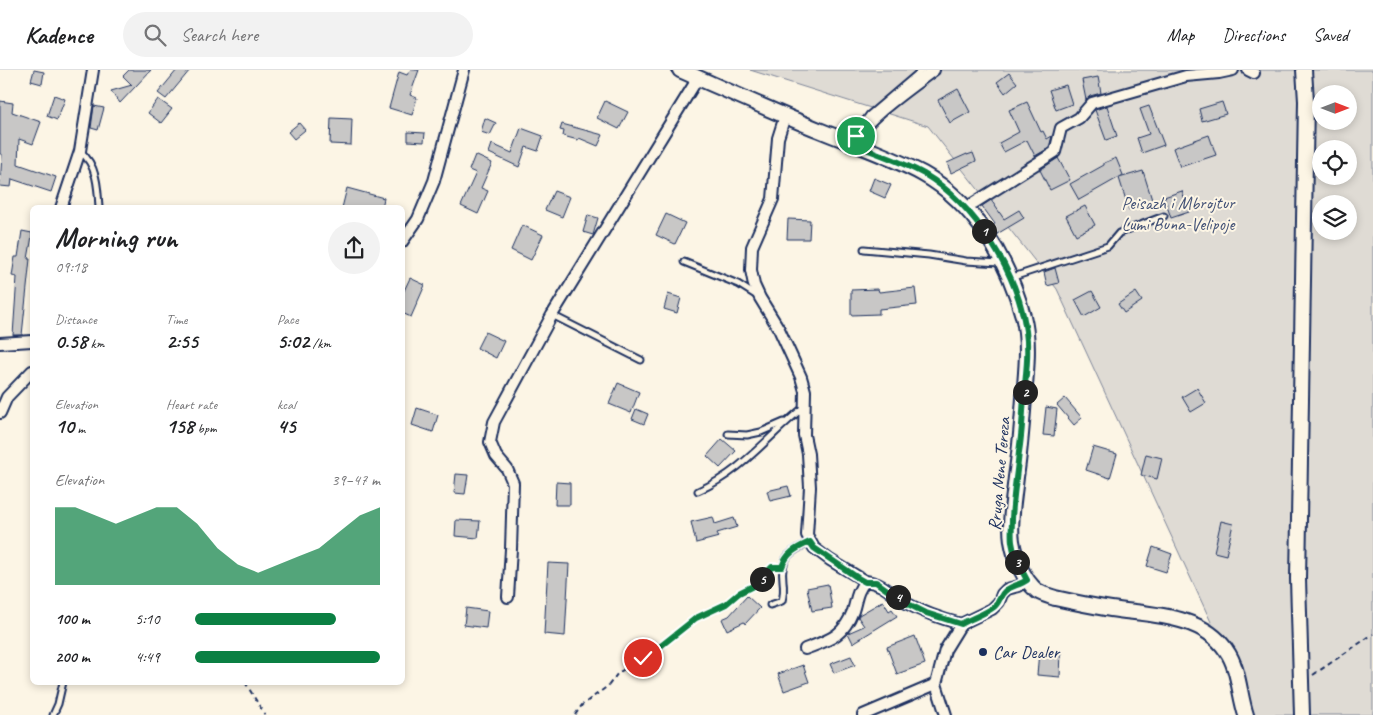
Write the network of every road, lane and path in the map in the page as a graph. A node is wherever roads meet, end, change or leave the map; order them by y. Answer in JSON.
{"nodes":[{"id":1,"x":93,"y":70,"type":"edge"},
{"id":2,"x":464,"y":70,"type":"edge"},
{"id":3,"x":680,"y":70,"type":"edge"},
{"id":4,"x":922,"y":70,"type":"edge"},
{"id":5,"x":934,"y":70,"type":"edge"},
{"id":6,"x":1233,"y":70,"type":"edge"},
{"id":7,"x":1304,"y":70,"type":"edge"},
{"id":8,"x":698,"y":78,"type":"junction"},
{"id":9,"x":785,"y":116,"type":"junction"},
{"id":10,"x":865,"y":127,"type":"junction"},
{"id":11,"x":851,"y":143,"type":"junction"},
{"id":12,"x":80,"y":151,"type":"junction"},
{"id":13,"x":62,"y":205,"type":"edge"},
{"id":14,"x":99,"y":205,"type":"edge"},
{"id":15,"x":966,"y":208,"type":"junction"},
{"id":16,"x":1164,"y":216,"type":"dead end"},
{"id":17,"x":405,"y":238,"type":"edge"},
{"id":18,"x":864,"y":249,"type":"dead end"},
{"id":19,"x":684,"y":262,"type":"dead end"},
{"id":20,"x":1004,"y":263,"type":"junction"},
{"id":21,"x":1010,"y":278,"type":"junction"},
{"id":22,"x":760,"y":298,"type":"junction"},
{"id":23,"x":552,"y":315,"type":"junction"},
{"id":24,"x":30,"y":341,"type":"edge"},
{"id":25,"x":0,"y":343,"type":"edge"},
{"id":26,"x":641,"y":360,"type":"dead end"},
{"id":27,"x":30,"y":373,"type":"edge"},
{"id":28,"x":804,"y":406,"type":"junction"},
{"id":29,"x":0,"y":413,"type":"edge"},
{"id":30,"x":785,"y":422,"type":"junction"},
{"id":31,"x":728,"y":434,"type":"dead end"},
{"id":32,"x":698,"y":491,"type":"dead end"},
{"id":33,"x":810,"y":542,"type":"junction"},
{"id":34,"x":782,"y":567,"type":"junction"},
{"id":35,"x":1027,"y":580,"type":"junction"},
{"id":36,"x":865,"y":582,"type":"junction"},
{"id":37,"x":508,"y":597,"type":"dead end"},
{"id":38,"x":770,"y":606,"type":"dead end"},
{"id":39,"x":961,"y":624,"type":"junction"},
{"id":40,"x":1373,"y":634,"type":"edge"},
{"id":41,"x":805,"y":649,"type":"dead end"},
{"id":42,"x":936,"y":684,"type":"junction"},
{"id":43,"x":1301,"y":684,"type":"junction"},
{"id":44,"x":62,"y":685,"type":"edge"},
{"id":45,"x":247,"y":685,"type":"edge"},
{"id":46,"x":53,"y":715,"type":"edge"},
{"id":47,"x":265,"y":715,"type":"edge"},
{"id":48,"x":575,"y":715,"type":"edge"},
{"id":49,"x":863,"y":715,"type":"edge"},
{"id":50,"x":946,"y":715,"type":"edge"},
{"id":51,"x":1246,"y":715,"type":"edge"},
{"id":52,"x":1302,"y":715,"type":"edge"}],
"edges":[{"from":1,"to":12,"type":"street"},
{"from":2,"to":17,"type":"street"},
{"from":3,"to":8,"type":"street","name":"Rruga Nene Tereza"},
{"from":4,"to":10,"type":"lane"},
{"from":5,"to":10,"type":"street"},
{"from":6,"to":15,"type":"street"},
{"from":7,"to":43,"type":"street"},
{"from":8,"to":9,"type":"street","name":"Rruga Nene Tereza"},
{"from":8,"to":23,"type":"street"},
{"from":9,"to":11,"type":"street","name":"Rruga Nene Tereza"},
{"from":9,"to":22,"type":"street"},
{"from":10,"to":11,"type":"street"},
{"from":11,"to":15,"type":"street","name":"Rruga Nene Tereza"},
{"from":12,"to":13,"type":"street"},
{"from":12,"to":14,"type":"lane"},
{"from":15,"to":20,"type":"street","name":"Rruga Nene Tereza"},
{"from":16,"to":21,"type":"lane"},
{"from":18,"to":20,"type":"lane"},
{"from":19,"to":22,"type":"lane"},
{"from":20,"to":21,"type":"street","name":"Rruga Nene Tereza"},
{"from":21,"to":35,"type":"street","name":"Rruga Nene Tereza"},
{"from":22,"to":28,"type":"street"},
{"from":23,"to":26,"type":"lane"},
{"from":23,"to":37,"type":"street"},
{"from":24,"to":25,"type":"street"},
{"from":27,"to":29,"type":"street"},
{"from":28,"to":30,"type":"lane"},
{"from":28,"to":33,"type":"street"},
{"from":30,"to":31,"type":"lane"},
{"from":30,"to":32,"type":"lane"},
{"from":33,"to":34,"type":"lane"},
{"from":33,"to":36,"type":"street"},
{"from":34,"to":38,"type":"lane"},
{"from":34,"to":48,"type":"path"},
{"from":35,"to":39,"type":"street"},
{"from":35,"to":51,"type":"street","name":"Rruga Nene Tereza"},
{"from":36,"to":39,"type":"street"},
{"from":36,"to":41,"type":"street"},
{"from":39,"to":42,"type":"street"},
{"from":40,"to":43,"type":"path"},
{"from":42,"to":49,"type":"street"},
{"from":42,"to":50,"type":"street"},
{"from":43,"to":52,"type":"street"},
{"from":44,"to":46,"type":"lane"},
{"from":45,"to":47,"type":"path"}]}
